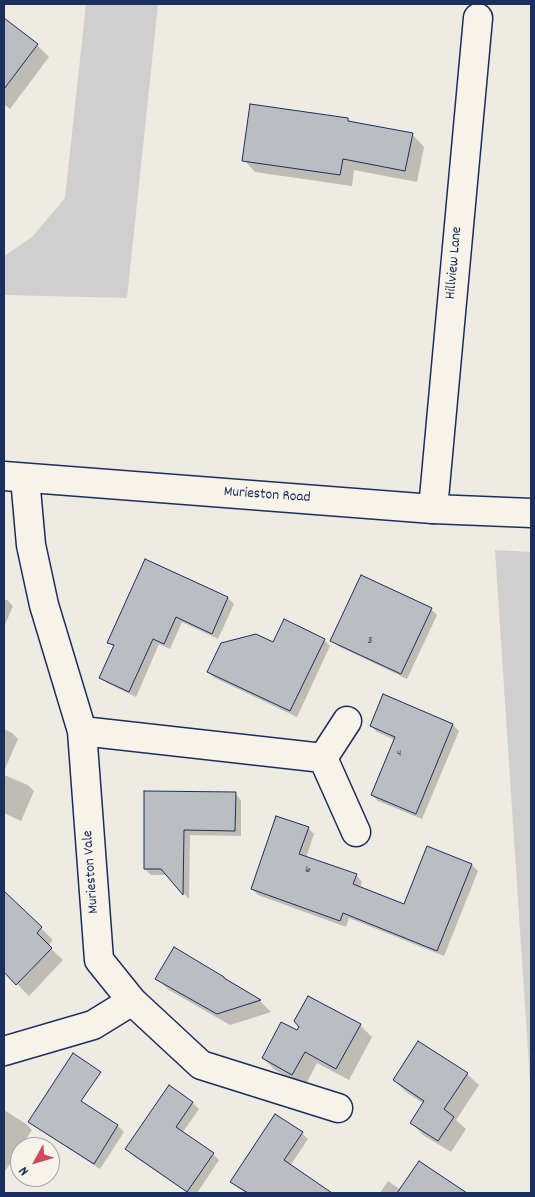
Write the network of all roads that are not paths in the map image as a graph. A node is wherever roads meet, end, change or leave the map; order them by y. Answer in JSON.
{"nodes":[{"id":1,"x":478,"y":18,"type":"dead end"},
{"id":2,"x":14,"y":477,"type":"edge"},
{"id":3,"x":433,"y":509,"type":"junction"},
{"id":4,"x":531,"y":513,"type":"edge"},
{"id":5,"x":347,"y":721,"type":"dead end"},
{"id":6,"x":82,"y":731,"type":"junction"},
{"id":7,"x":322,"y":758,"type":"junction"},
{"id":8,"x":356,"y":832,"type":"dead end"},
{"id":9,"x":132,"y":1001,"type":"junction"},
{"id":10,"x":4,"y":1051,"type":"edge"},
{"id":11,"x":338,"y":1108,"type":"dead end"}],
"edges":[{"from":1,"to":3,"type":"street","name":"Hillview Lane"},
{"from":2,"to":3,"type":"street","name":"Murieston Road"},
{"from":2,"to":6,"type":"street","name":"Murieston Vale"},
{"from":3,"to":4,"type":"street","name":"Murieston Road"},
{"from":5,"to":7,"type":"street"},
{"from":6,"to":7,"type":"street"},
{"from":6,"to":9,"type":"street","name":"Murieston Vale"},
{"from":7,"to":8,"type":"street"},
{"from":9,"to":10,"type":"street"},
{"from":9,"to":11,"type":"street","name":"Murieston Vale"}]}
